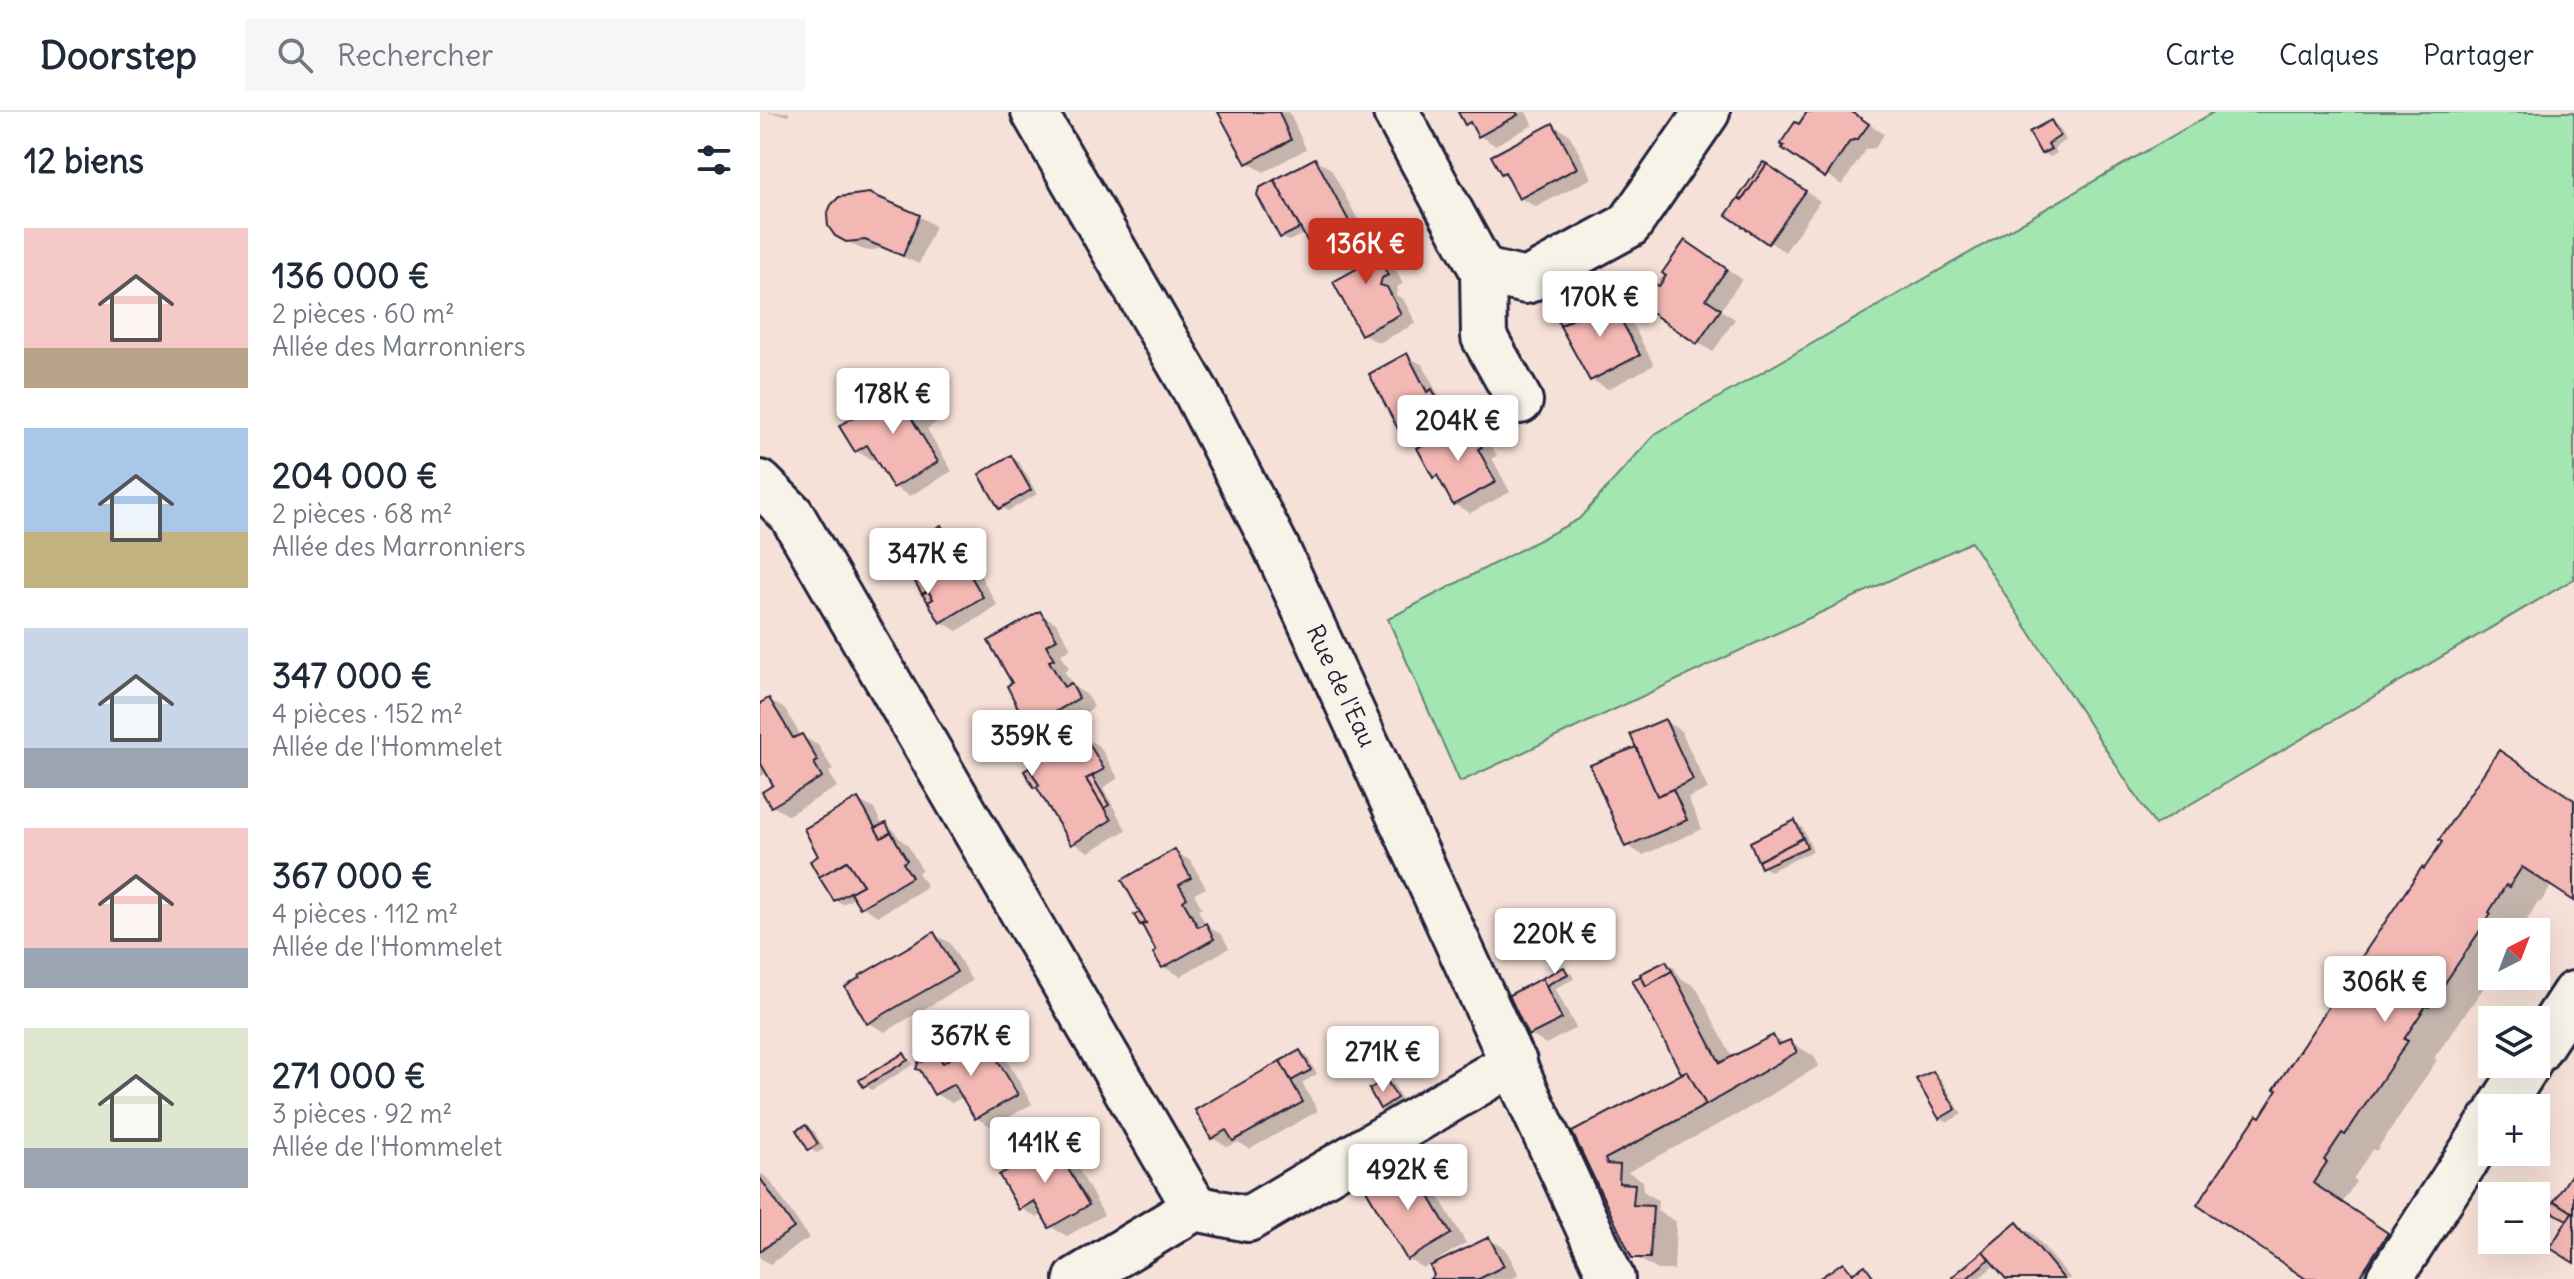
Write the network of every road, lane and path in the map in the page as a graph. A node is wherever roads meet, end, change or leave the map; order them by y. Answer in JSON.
{"nodes":[{"id":1,"x":1034,"y":112,"type":"edge"},
{"id":2,"x":1396,"y":112,"type":"edge"},
{"id":3,"x":1707,"y":112,"type":"edge"},
{"id":4,"x":1483,"y":271,"type":"junction"},
{"id":5,"x":1520,"y":401,"type":"dead end"},
{"id":6,"x":760,"y":483,"type":"edge"},
{"id":7,"x":2574,"y":994,"type":"edge"},
{"id":8,"x":2550,"y":1031,"type":"edge"},
{"id":9,"x":1514,"y":1062,"type":"junction"},
{"id":10,"x":2478,"y":1142,"type":"edge"},
{"id":11,"x":1195,"y":1208,"type":"junction"},
{"id":12,"x":1077,"y":1279,"type":"edge"},
{"id":13,"x":1612,"y":1279,"type":"edge"},
{"id":14,"x":2389,"y":1279,"type":"edge"}],
"edges":[{"from":1,"to":9,"type":"street","name":"Rue de l'Eau"},
{"from":2,"to":4,"type":"street"},
{"from":3,"to":4,"type":"street"},
{"from":4,"to":5,"type":"street"},
{"from":6,"to":11,"type":"street"},
{"from":7,"to":8,"type":"street"},
{"from":9,"to":11,"type":"street"},
{"from":9,"to":13,"type":"street","name":"Rue de l'Eau"},
{"from":10,"to":14,"type":"street"},
{"from":11,"to":12,"type":"street"}]}
